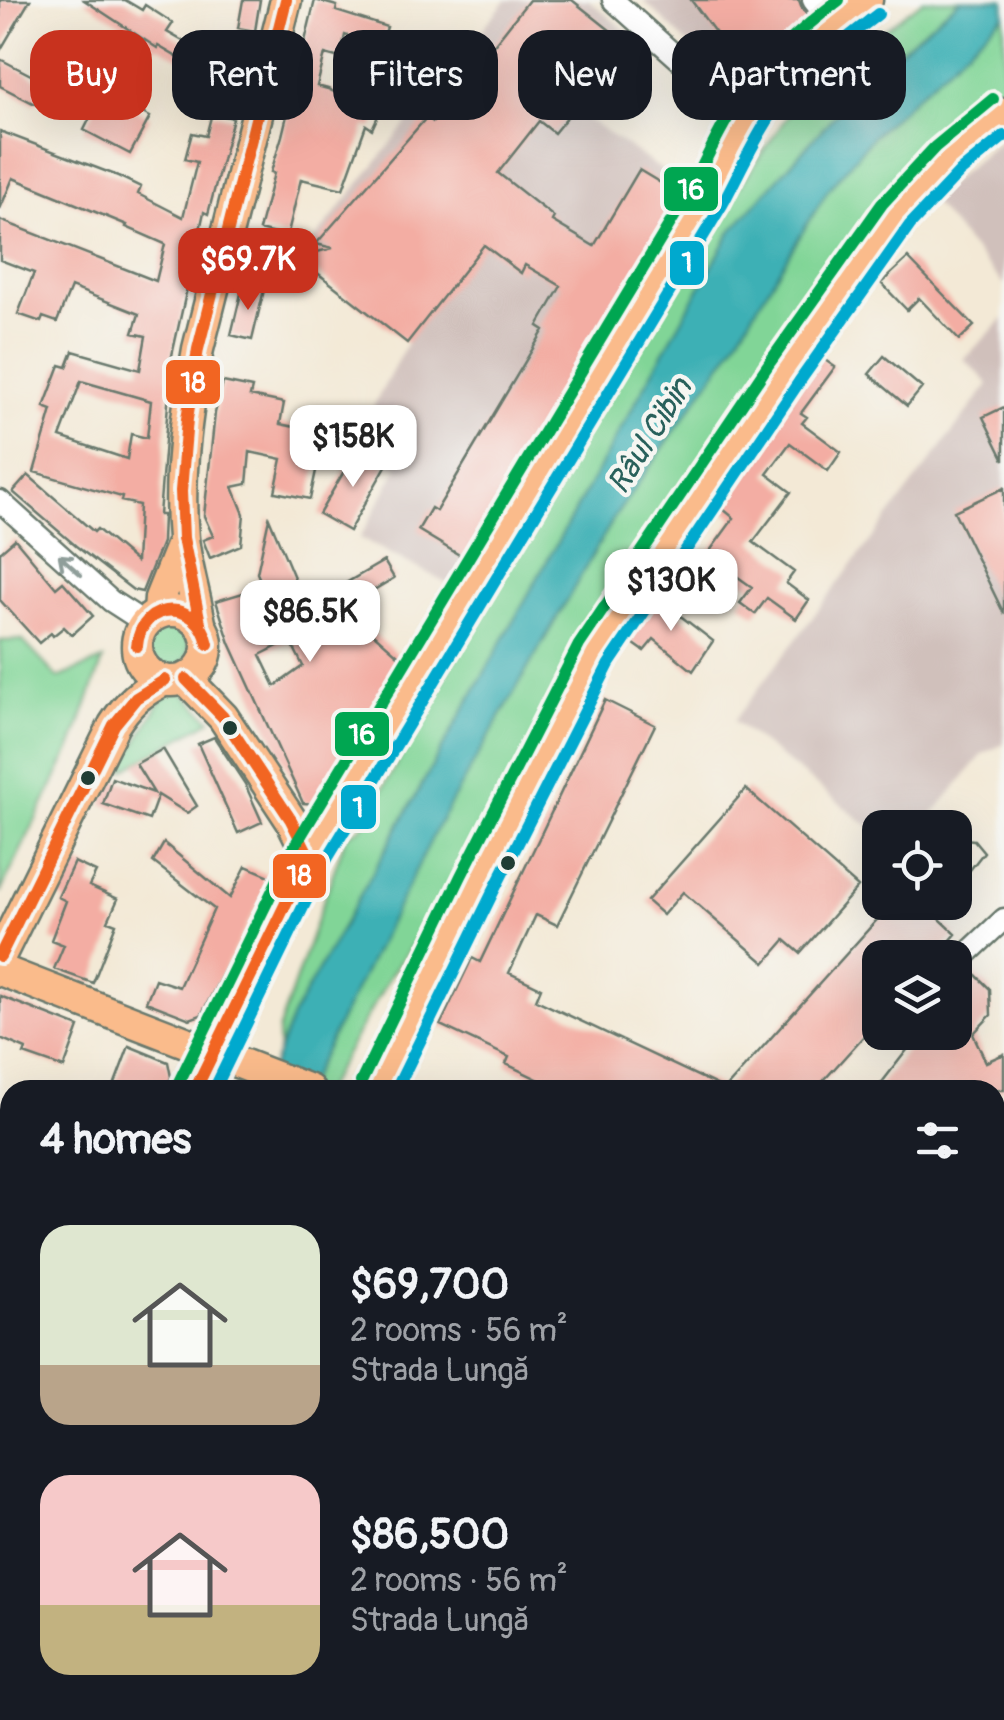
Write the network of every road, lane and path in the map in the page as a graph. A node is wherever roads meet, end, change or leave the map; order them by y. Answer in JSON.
{"nodes":[{"id":1,"x":286,"y":0,"type":"edge"},
{"id":2,"x":613,"y":0,"type":"edge"},
{"id":3,"x":813,"y":0,"type":"edge"},
{"id":4,"x":867,"y":0,"type":"edge"},
{"id":5,"x":834,"y":27,"type":"junction"},
{"id":6,"x":830,"y":30,"type":"edge"},
{"id":7,"x":672,"y":53,"type":"edge"},
{"id":8,"x":1004,"y":113,"type":"edge"},
{"id":9,"x":747,"y":120,"type":"edge"},
{"id":10,"x":0,"y":501,"type":"edge"},
{"id":11,"x":183,"y":541,"type":"junction"},
{"id":12,"x":152,"y":618,"type":"junction"},
{"id":13,"x":204,"y":632,"type":"junction"},
{"id":14,"x":175,"y":680,"type":"junction"},
{"id":15,"x":223,"y":716,"type":"junction"},
{"id":16,"x":309,"y":856,"type":"junction"},
{"id":17,"x":1004,"y":919,"type":"edge"},
{"id":18,"x":972,"y":949,"type":"edge"},
{"id":19,"x":0,"y":956,"type":"edge"},
{"id":20,"x":0,"y":970,"type":"edge"},
{"id":21,"x":226,"y":1057,"type":"junction"},
{"id":22,"x":204,"y":1080,"type":"edge"},
{"id":23,"x":285,"y":1080,"type":"edge"},
{"id":24,"x":382,"y":1080,"type":"edge"}],
"edges":[{"from":1,"to":11,"type":"main road"},
{"from":2,"to":7,"type":"street"},
{"from":3,"to":5,"type":"street"},
{"from":4,"to":5,"type":"main road"},
{"from":5,"to":6,"type":"main road"},
{"from":8,"to":24,"type":"main road"},
{"from":9,"to":16,"type":"main road"},
{"from":12,"to":10,"type":"street","one_way":true},
{"from":11,"to":12,"type":"main road"},
{"from":11,"to":13,"type":"main road"},
{"from":12,"to":13,"type":"main road"},
{"from":12,"to":14,"type":"main road"},
{"from":13,"to":14,"type":"main road"},
{"from":13,"to":15,"type":"main road"},
{"from":14,"to":15,"type":"main road"},
{"from":14,"to":19,"type":"main road"},
{"from":15,"to":16,"type":"main road"},
{"from":16,"to":21,"type":"main road"},
{"from":17,"to":18,"type":"street"},
{"from":20,"to":21,"type":"main road"},
{"from":21,"to":22,"type":"main road"},
{"from":21,"to":23,"type":"main road"}]}
